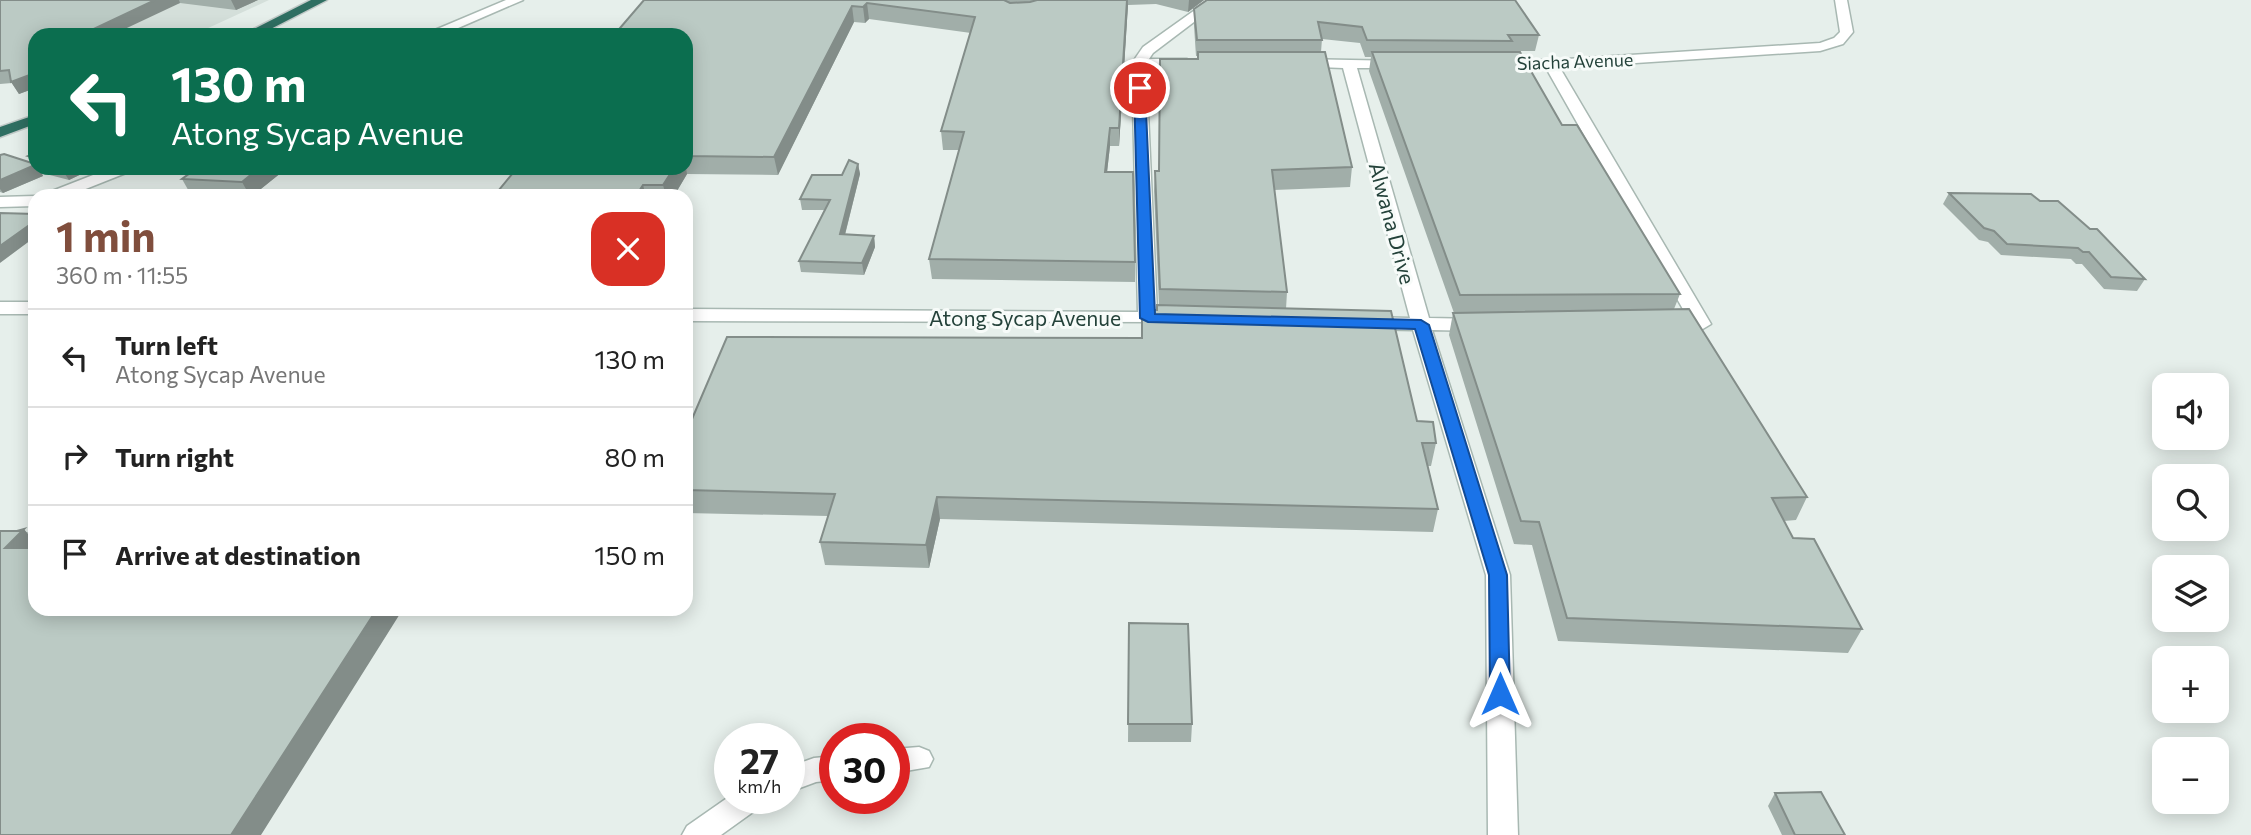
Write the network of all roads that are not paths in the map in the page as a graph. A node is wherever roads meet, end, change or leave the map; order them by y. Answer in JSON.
{"nodes":[{"id":1,"x":321,"y":0,"type":"edge"},
{"id":2,"x":517,"y":0,"type":"edge"},
{"id":3,"x":1217,"y":0,"type":"edge"},
{"id":4,"x":1841,"y":0,"type":"edge"},
{"id":5,"x":263,"y":28,"type":"edge"},
{"id":6,"x":447,"y":28,"type":"edge"},
{"id":7,"x":1139,"y":63,"type":"junction"},
{"id":8,"x":1205,"y":63,"type":"edge"},
{"id":9,"x":1283,"y":63,"type":"edge"},
{"id":10,"x":1349,"y":64,"type":"junction"},
{"id":11,"x":1416,"y":64,"type":"edge"},
{"id":12,"x":1483,"y":64,"type":"edge"},
{"id":13,"x":1550,"y":64,"type":"junction"},
{"id":14,"x":28,"y":122,"type":"edge"},
{"id":15,"x":0,"y":132,"type":"edge"},
{"id":16,"x":107,"y":175,"type":"edge"},
{"id":17,"x":71,"y":189,"type":"edge"},
{"id":18,"x":0,"y":202,"type":"edge"},
{"id":19,"x":28,"y":202,"type":"edge"},
{"id":20,"x":0,"y":308,"type":"edge"},
{"id":21,"x":28,"y":308,"type":"edge"},
{"id":22,"x":693,"y":315,"type":"edge"},
{"id":23,"x":1148,"y":318,"type":"junction"},
{"id":24,"x":1189,"y":319,"type":"edge"},
{"id":25,"x":1353,"y":323,"type":"edge"},
{"id":26,"x":1659,"y":324,"type":"edge"},
{"id":27,"x":1421,"y":325,"type":"junction"},
{"id":28,"x":1491,"y":325,"type":"edge"},
{"id":29,"x":0,"y":541,"type":"edge"},
{"id":30,"x":28,"y":542,"type":"edge"},
{"id":31,"x":727,"y":814,"type":"edge"},
{"id":32,"x":697,"y":835,"type":"edge"},
{"id":33,"x":1503,"y":835,"type":"edge"}],
"edges":[{"from":1,"to":5,"type":"highway"},
{"from":2,"to":6,"type":"street"},
{"from":3,"to":7,"type":"street"},
{"from":4,"to":13,"type":"street","name":"Siacha Avenue"},
{"from":7,"to":8,"type":"street"},
{"from":7,"to":23,"type":"street"},
{"from":9,"to":10,"type":"street"},
{"from":10,"to":11,"type":"street"},
{"from":10,"to":27,"type":"street","name":"Alwana Drive"},
{"from":12,"to":13,"type":"street","name":"Siacha Avenue"},
{"from":13,"to":26,"type":"street"},
{"from":14,"to":15,"type":"highway"},
{"from":16,"to":17,"type":"street"},
{"from":18,"to":19,"type":"street"},
{"from":20,"to":21,"type":"street"},
{"from":22,"to":23,"type":"street","name":"Atong Sycap Avenue"},
{"from":23,"to":24,"type":"street","name":"Atong Sycap Avenue"},
{"from":25,"to":27,"type":"street"},
{"from":27,"to":28,"type":"street"},
{"from":27,"to":33,"type":"street","name":"Alwana Drive"},
{"from":29,"to":30,"type":"street"},
{"from":31,"to":32,"type":"street"}]}
